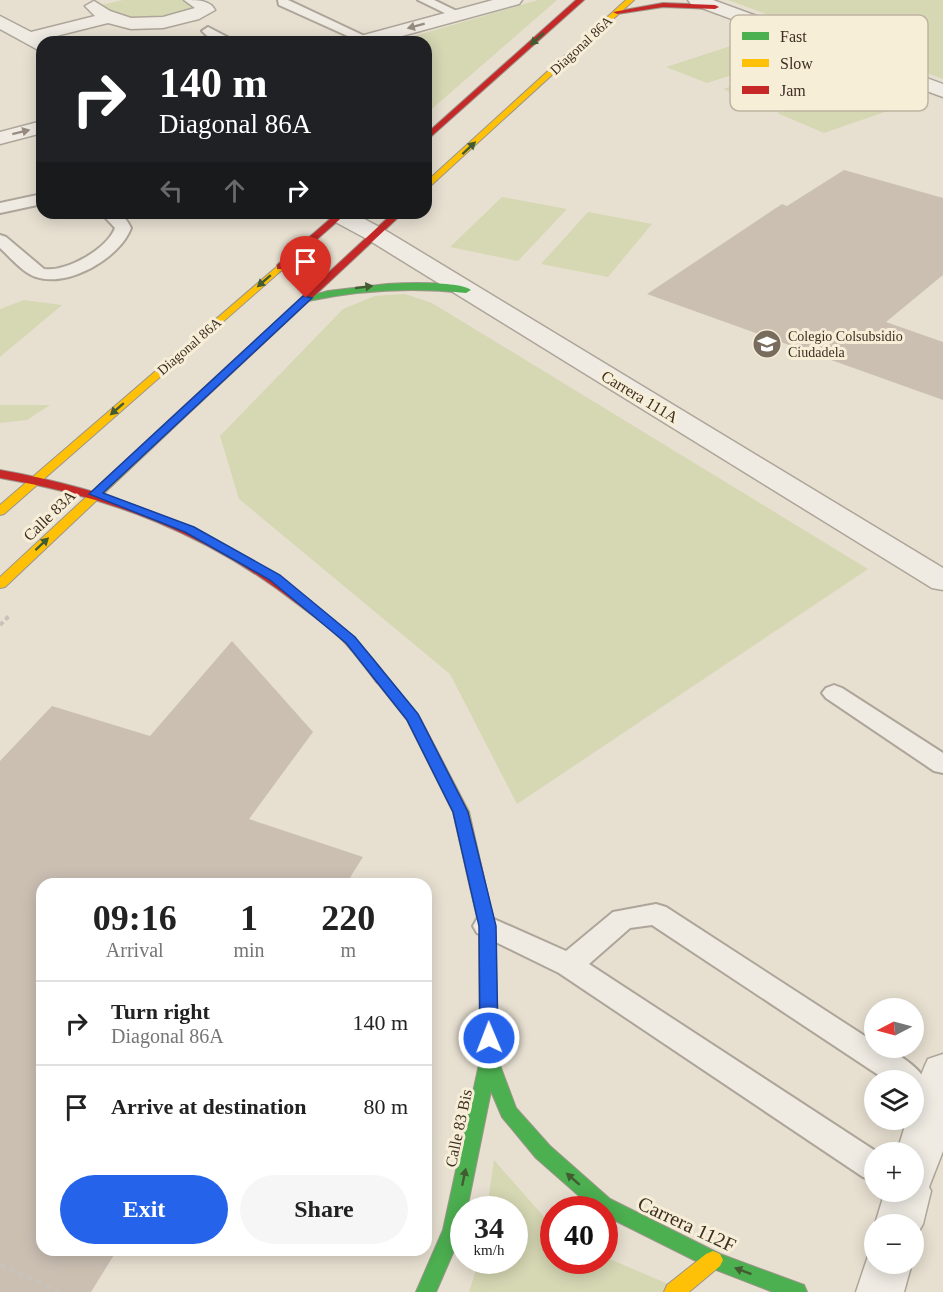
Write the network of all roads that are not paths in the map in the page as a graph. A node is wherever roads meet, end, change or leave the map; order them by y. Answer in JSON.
{"nodes":[{"id":1,"x":193,"y":0,"type":"edge"},
{"id":2,"x":424,"y":0,"type":"edge"},
{"id":3,"x":513,"y":0,"type":"edge"},
{"id":4,"x":580,"y":0,"type":"edge"},
{"id":5,"x":630,"y":0,"type":"edge"},
{"id":6,"x":697,"y":0,"type":"edge"},
{"id":7,"x":283,"y":2,"type":"dead end"},
{"id":8,"x":715,"y":7,"type":"junction"},
{"id":9,"x":114,"y":9,"type":"edge"},
{"id":10,"x":617,"y":12,"type":"junction"},
{"id":11,"x":459,"y":15,"type":"junction"},
{"id":12,"x":737,"y":15,"type":"edge"},
{"id":13,"x":0,"y":21,"type":"edge"},
{"id":14,"x":207,"y":31,"type":"dead end"},
{"id":15,"x":49,"y":36,"type":"edge"},
{"id":16,"x":216,"y":36,"type":"edge"},
{"id":17,"x":353,"y":36,"type":"edge"},
{"id":18,"x":381,"y":36,"type":"edge"},
{"id":19,"x":35,"y":42,"type":"edge"},
{"id":20,"x":928,"y":85,"type":"edge"},
{"id":21,"x":943,"y":91,"type":"edge"},
{"id":22,"x":36,"y":129,"type":"edge"},
{"id":23,"x":432,"y":133,"type":"edge"},
{"id":24,"x":0,"y":138,"type":"edge"},
{"id":25,"x":432,"y":182,"type":"edge"},
{"id":26,"x":36,"y":200,"type":"edge"},
{"id":27,"x":0,"y":208,"type":"edge"},
{"id":28,"x":117,"y":219,"type":"edge"},
{"id":29,"x":333,"y":219,"type":"edge"},
{"id":30,"x":348,"y":219,"type":"edge"},
{"id":31,"x":391,"y":219,"type":"edge"},
{"id":32,"x":375,"y":234,"type":"junction"},
{"id":33,"x":0,"y":240,"type":"edge"},
{"id":34,"x":466,"y":290,"type":"junction"},
{"id":35,"x":306,"y":298,"type":"junction"},
{"id":36,"x":0,"y":474,"type":"edge"},
{"id":37,"x":36,"y":479,"type":"junction"},
{"id":38,"x":95,"y":494,"type":"junction"},
{"id":39,"x":0,"y":511,"type":"edge"},
{"id":40,"x":943,"y":581,"type":"edge"},
{"id":41,"x":0,"y":584,"type":"edge"},
{"id":42,"x":834,"y":693,"type":"dead end"},
{"id":43,"x":943,"y":765,"type":"edge"},
{"id":44,"x":487,"y":926,"type":"junction"},
{"id":45,"x":569,"y":965,"type":"junction"},
{"id":46,"x":489,"y":1060,"type":"junction"},
{"id":47,"x":926,"y":1083,"type":"edge"},
{"id":48,"x":918,"y":1142,"type":"edge"},
{"id":49,"x":864,"y":1160,"type":"edge"},
{"id":50,"x":713,"y":1260,"type":"junction"},
{"id":51,"x":885,"y":1274,"type":"edge"},
{"id":52,"x":426,"y":1292,"type":"edge"},
{"id":53,"x":674,"y":1292,"type":"edge"},
{"id":54,"x":798,"y":1292,"type":"edge"},
{"id":55,"x":880,"y":1292,"type":"edge"}],
"edges":[{"from":1,"to":9,"type":"street"},
{"from":2,"to":11,"type":"lane"},
{"from":3,"to":11,"type":"street"},
{"from":4,"to":23,"type":"street","one_way":true},
{"from":5,"to":10,"type":"street","name":"Diagonal 86A"},
{"from":6,"to":8,"type":"street"},
{"from":7,"to":17,"type":"lane"},
{"from":8,"to":10,"type":"street"},
{"from":8,"to":12,"type":"street"},
{"from":9,"to":15,"type":"street"},
{"from":25,"to":10,"type":"street","name":"Diagonal 86A","one_way":true},
{"from":11,"to":18,"type":"street","one_way":true},
{"from":13,"to":19,"type":"street"},
{"from":14,"to":16,"type":"lane"},
{"from":20,"to":21,"type":"street"},
{"from":24,"to":22,"type":"street","one_way":true},
{"from":26,"to":27,"type":"lane"},
{"from":28,"to":33,"type":"lane"},
{"from":29,"to":37,"type":"street","name":"Diagonal 86A","one_way":true},
{"from":30,"to":32,"type":"street","name":"Carrera 111A"},
{"from":31,"to":32,"type":"street"},
{"from":32,"to":34,"type":"street","name":"Carrera 111A"},
{"from":32,"to":35,"type":"street"},
{"from":35,"to":34,"type":"street","one_way":true},
{"from":34,"to":40,"type":"street","name":"Carrera 111A"},
{"from":35,"to":38,"type":"street"},
{"from":36,"to":37,"type":"street","name":"Calle 83 Bis"},
{"from":37,"to":38,"type":"street","name":"Calle 83 Bis"},
{"from":37,"to":39,"type":"street"},
{"from":41,"to":38,"type":"street","name":"Calle 83A","one_way":true},
{"from":38,"to":44,"type":"street","name":"Calle 83 Bis"},
{"from":42,"to":43,"type":"lane"},
{"from":44,"to":45,"type":"lane"},
{"from":44,"to":46,"type":"street","name":"Calle 83 Bis"},
{"from":45,"to":47,"type":"lane"},
{"from":45,"to":49,"type":"lane"},
{"from":50,"to":46,"type":"street","name":"Carrera 112F","one_way":true},
{"from":52,"to":46,"type":"street","name":"Calle 83 Bis","one_way":true},
{"from":47,"to":48,"type":"street"},
{"from":50,"to":53,"type":"street"},
{"from":54,"to":50,"type":"street","name":"Carrera 112F","one_way":true},
{"from":51,"to":55,"type":"street"}]}
